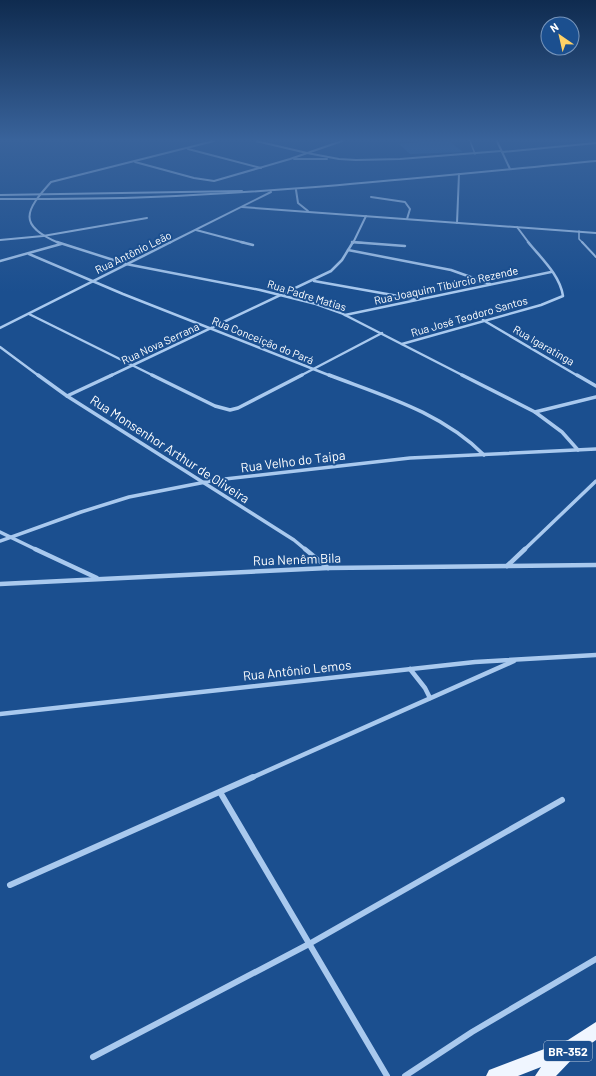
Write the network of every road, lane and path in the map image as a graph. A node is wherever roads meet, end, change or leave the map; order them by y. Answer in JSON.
{"nodes":[{"id":1,"x":44,"y":191,"type":"edge"},
{"id":2,"x":269,"y":191,"type":"edge"},
{"id":3,"x":273,"y":191,"type":"edge"},
{"id":4,"x":296,"y":191,"type":"edge"},
{"id":5,"x":458,"y":191,"type":"edge"},
{"id":6,"x":256,"y":192,"type":"junction"},
{"id":7,"x":87,"y":193,"type":"junction"},
{"id":8,"x":42,"y":194,"type":"junction"},
{"id":9,"x":0,"y":195,"type":"edge"},
{"id":10,"x":371,"y":197,"type":"dead end"},
{"id":11,"x":84,"y":198,"type":"junction"},
{"id":12,"x":0,"y":199,"type":"edge"},
{"id":13,"x":36,"y":200,"type":"junction"},
{"id":14,"x":242,"y":207,"type":"junction"},
{"id":15,"x":312,"y":212,"type":"junction"},
{"id":16,"x":366,"y":216,"type":"junction"},
{"id":17,"x":146,"y":218,"type":"dead end"},
{"id":18,"x":407,"y":219,"type":"junction"},
{"id":19,"x":457,"y":223,"type":"junction"},
{"id":20,"x":517,"y":227,"type":"junction"},
{"id":21,"x":195,"y":230,"type":"junction"},
{"id":22,"x":579,"y":231,"type":"junction"},
{"id":23,"x":596,"y":233,"type":"edge"},
{"id":24,"x":43,"y":236,"type":"junction"},
{"id":25,"x":0,"y":240,"type":"edge"},
{"id":26,"x":352,"y":242,"type":"junction"},
{"id":27,"x":62,"y":244,"type":"junction"},
{"id":28,"x":253,"y":245,"type":"dead end"},
{"id":29,"x":405,"y":246,"type":"dead end"},
{"id":30,"x":348,"y":250,"type":"junction"},
{"id":31,"x":29,"y":254,"type":"junction"},
{"id":32,"x":596,"y":257,"type":"edge"},
{"id":33,"x":0,"y":261,"type":"edge"},
{"id":34,"x":126,"y":264,"type":"junction"},
{"id":35,"x":551,"y":272,"type":"junction"},
{"id":36,"x":313,"y":280,"type":"junction"},
{"id":37,"x":92,"y":281,"type":"junction"},
{"id":38,"x":491,"y":284,"type":"junction"},
{"id":39,"x":283,"y":295,"type":"junction"},
{"id":40,"x":418,"y":300,"type":"junction"},
{"id":41,"x":29,"y":314,"type":"junction"},
{"id":42,"x":345,"y":315,"type":"junction"},
{"id":43,"x":483,"y":320,"type":"junction"},
{"id":44,"x":0,"y":328,"type":"edge"},
{"id":45,"x":211,"y":329,"type":"junction"},
{"id":46,"x":382,"y":333,"type":"junction"},
{"id":47,"x":402,"y":344,"type":"junction"},
{"id":48,"x":0,"y":347,"type":"edge"},
{"id":49,"x":132,"y":366,"type":"junction"},
{"id":50,"x":313,"y":370,"type":"junction"},
{"id":51,"x":596,"y":386,"type":"edge"},
{"id":52,"x":68,"y":396,"type":"junction"},
{"id":53,"x":596,"y":397,"type":"edge"},
{"id":54,"x":535,"y":412,"type":"junction"},
{"id":55,"x":596,"y":449,"type":"edge"},
{"id":56,"x":578,"y":450,"type":"junction"},
{"id":57,"x":484,"y":455,"type":"junction"},
{"id":58,"x":596,"y":480,"type":"edge"},
{"id":59,"x":204,"y":482,"type":"junction"},
{"id":60,"x":0,"y":532,"type":"edge"},
{"id":61,"x":9,"y":537,"type":"junction"},
{"id":62,"x":0,"y":541,"type":"edge"},
{"id":63,"x":596,"y":564,"type":"edge"},
{"id":64,"x":507,"y":566,"type":"junction"},
{"id":65,"x":328,"y":568,"type":"junction"},
{"id":66,"x":99,"y":579,"type":"junction"},
{"id":67,"x":0,"y":584,"type":"edge"},
{"id":68,"x":596,"y":655,"type":"edge"},
{"id":69,"x":516,"y":659,"type":"junction"},
{"id":70,"x":410,"y":669,"type":"junction"},
{"id":71,"x":430,"y":698,"type":"junction"},
{"id":72,"x":0,"y":714,"type":"edge"},
{"id":73,"x":220,"y":792,"type":"junction"},
{"id":74,"x":562,"y":800,"type":"dead end"},
{"id":75,"x":10,"y":885,"type":"dead end"},
{"id":76,"x":309,"y":944,"type":"junction"},
{"id":77,"x":596,"y":959,"type":"edge"},
{"id":78,"x":596,"y":1030,"type":"edge"},
{"id":79,"x":573,"y":1046,"type":"junction"},
{"id":80,"x":93,"y":1057,"type":"dead end"},
{"id":81,"x":386,"y":1076,"type":"edge"},
{"id":82,"x":405,"y":1076,"type":"edge"},
{"id":83,"x":495,"y":1076,"type":"edge"},
{"id":84,"x":544,"y":1076,"type":"edge"}],
"edges":[{"from":1,"to":8,"type":"street"},
{"from":2,"to":6,"type":"street"},
{"from":3,"to":14,"type":"street","name":"Rua Antônio Leão"},
{"from":4,"to":15,"type":"street"},
{"from":5,"to":19,"type":"street"},
{"from":6,"to":7,"type":"street"},
{"from":6,"to":11,"type":"street"},
{"from":7,"to":8,"type":"street"},
{"from":7,"to":11,"type":"street"},
{"from":8,"to":9,"type":"street"},
{"from":8,"to":13,"type":"street"},
{"from":10,"to":18,"type":"street"},
{"from":11,"to":13,"type":"street"},
{"from":12,"to":13,"type":"street"},
{"from":13,"to":24,"type":"street","name":"Rua Padre Matias"},
{"from":14,"to":15,"type":"street"},
{"from":14,"to":21,"type":"street","name":"Rua Antônio Leão"},
{"from":15,"to":16,"type":"street"},
{"from":16,"to":18,"type":"street"},
{"from":16,"to":26,"type":"street","name":"Rua Nova Serrana"},
{"from":17,"to":24,"type":"street"},
{"from":18,"to":19,"type":"street"},
{"from":19,"to":20,"type":"street"},
{"from":20,"to":22,"type":"street"},
{"from":20,"to":35,"type":"street"},
{"from":21,"to":28,"type":"street"},
{"from":21,"to":34,"type":"street","name":"Rua Antônio Leão"},
{"from":22,"to":23,"type":"street"},
{"from":22,"to":32,"type":"lane"},
{"from":24,"to":25,"type":"street"},
{"from":24,"to":27,"type":"street","name":"Rua Padre Matias"},
{"from":26,"to":29,"type":"street"},
{"from":26,"to":30,"type":"street","name":"Rua Nova Serrana"},
{"from":27,"to":31,"type":"street"},
{"from":27,"to":34,"type":"street","name":"Rua Padre Matias"},
{"from":30,"to":36,"type":"street","name":"Rua Nova Serrana"},
{"from":30,"to":38,"type":"street"},
{"from":31,"to":33,"type":"street"},
{"from":31,"to":37,"type":"street","name":"Rua Conceição do Pará"},
{"from":34,"to":37,"type":"street","name":"Rua Antônio Leão"},
{"from":34,"to":39,"type":"street","name":"Rua Padre Matias"},
{"from":35,"to":38,"type":"street","name":"Rua Joaquim Tibúrcio Rezende"},
{"from":35,"to":43,"type":"street","name":"Rua José Teodoro Santos"},
{"from":36,"to":39,"type":"street","name":"Rua Nova Serrana"},
{"from":36,"to":40,"type":"street"},
{"from":37,"to":41,"type":"street","name":"Rua Antônio Leão"},
{"from":37,"to":45,"type":"street","name":"Rua Conceição do Pará"},
{"from":38,"to":40,"type":"street","name":"Rua Joaquim Tibúrcio Rezende"},
{"from":39,"to":42,"type":"street","name":"Rua Padre Matias"},
{"from":39,"to":45,"type":"street","name":"Rua Nova Serrana"},
{"from":40,"to":42,"type":"street","name":"Rua Joaquim Tibúrcio Rezende"},
{"from":41,"to":44,"type":"street","name":"Rua Antônio Leão"},
{"from":41,"to":49,"type":"street"},
{"from":42,"to":46,"type":"street","name":"Rua Padre Matias"},
{"from":43,"to":47,"type":"street","name":"Rua José Teodoro Santos"},
{"from":43,"to":51,"type":"street","name":"Rua Igaratinga"},
{"from":45,"to":49,"type":"street","name":"Rua Nova Serrana"},
{"from":45,"to":50,"type":"street","name":"Rua Conceição do Pará"},
{"from":46,"to":47,"type":"street","name":"Rua Padre Matias"},
{"from":46,"to":50,"type":"street"},
{"from":47,"to":54,"type":"street","name":"Rua Padre Matias"},
{"from":48,"to":52,"type":"street","name":"Rua Monsenhor Arthur de Oliveira"},
{"from":49,"to":50,"type":"street"},
{"from":49,"to":52,"type":"street","name":"Rua Nova Serrana"},
{"from":50,"to":57,"type":"street","name":"Rua Conceição do Pará"},
{"from":52,"to":59,"type":"street","name":"Rua Monsenhor Arthur de Oliveira"},
{"from":53,"to":54,"type":"street"},
{"from":54,"to":56,"type":"street","name":"Rua Padre Matias"},
{"from":55,"to":56,"type":"street","name":"Rua Velho do Taipa"},
{"from":56,"to":57,"type":"street","name":"Rua Velho do Taipa"},
{"from":57,"to":59,"type":"street","name":"Rua Velho do Taipa"},
{"from":58,"to":64,"type":"street"},
{"from":59,"to":61,"type":"street","name":"Rua Velho do Taipa"},
{"from":59,"to":65,"type":"street","name":"Rua Monsenhor Arthur de Oliveira"},
{"from":60,"to":61,"type":"street"},
{"from":61,"to":62,"type":"street","name":"Rua Velho do Taipa"},
{"from":61,"to":66,"type":"street"},
{"from":63,"to":64,"type":"street","name":"Rua Nenêm Bila"},
{"from":64,"to":65,"type":"street","name":"Rua Nenêm Bila"},
{"from":65,"to":66,"type":"street","name":"Rua Nenêm Bila"},
{"from":66,"to":67,"type":"street","name":"Rua Nenêm Bila"},
{"from":68,"to":69,"type":"street","name":"Rua Antônio Lemos"},
{"from":69,"to":70,"type":"street","name":"Rua Antônio Lemos"},
{"from":69,"to":71,"type":"street"},
{"from":70,"to":71,"type":"street"},
{"from":70,"to":72,"type":"street","name":"Rua Antônio Lemos"},
{"from":71,"to":73,"type":"street"},
{"from":73,"to":75,"type":"street"},
{"from":73,"to":76,"type":"street"},
{"from":74,"to":76,"type":"street"},
{"from":76,"to":80,"type":"street"},
{"from":76,"to":81,"type":"street"},
{"from":77,"to":82,"type":"street"},
{"from":78,"to":79,"type":"main road","number":"BR-352"},
{"from":79,"to":83,"type":"main road"},
{"from":79,"to":84,"type":"main road","number":"BR-352"}]}
